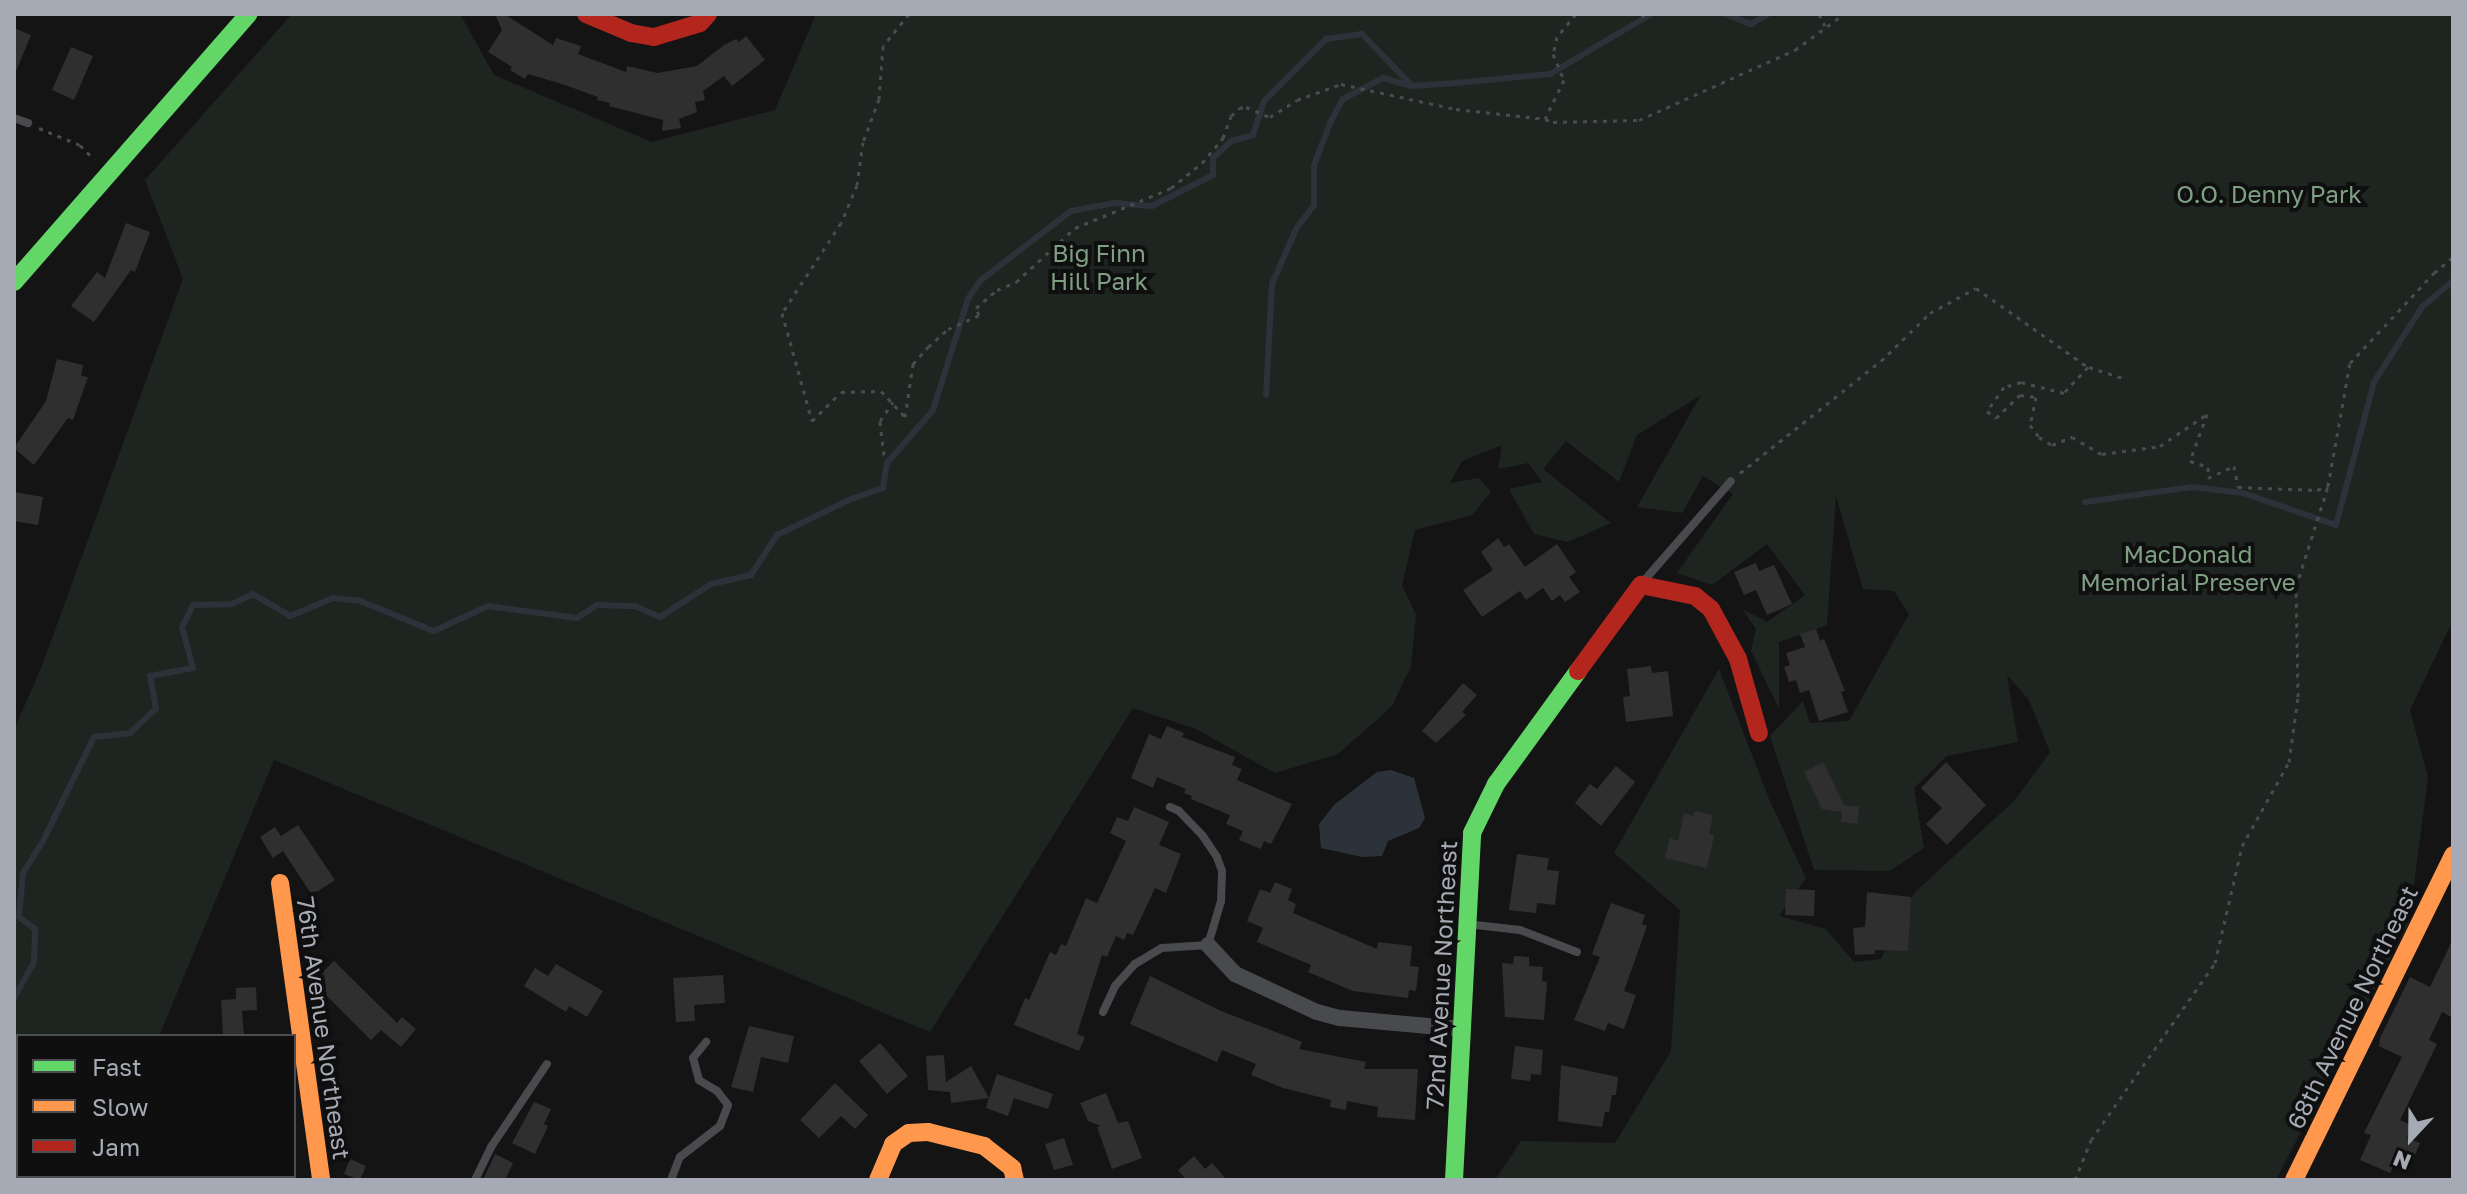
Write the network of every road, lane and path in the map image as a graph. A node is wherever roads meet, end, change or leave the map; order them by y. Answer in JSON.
{"nodes":[{"id":1,"x":249,"y":14,"type":"edge"},
{"id":2,"x":586,"y":14,"type":"edge"},
{"id":3,"x":708,"y":14,"type":"edge"},
{"id":4,"x":909,"y":14,"type":"edge"},
{"id":5,"x":1576,"y":14,"type":"edge"},
{"id":6,"x":1819,"y":14,"type":"edge"},
{"id":7,"x":1844,"y":14,"type":"edge"},
{"id":8,"x":1825,"y":26,"type":"junction"},
{"id":9,"x":14,"y":118,"type":"edge"},
{"id":10,"x":1545,"y":119,"type":"junction"},
{"id":11,"x":28,"y":123,"type":"joint"},
{"id":12,"x":108,"y":175,"type":"junction"},
{"id":13,"x":2453,"y":257,"type":"edge"},
{"id":14,"x":14,"y":282,"type":"edge"},
{"id":15,"x":2088,"y":367,"type":"junction"},
{"id":16,"x":2127,"y":379,"type":"dead end"},
{"id":17,"x":893,"y":402,"type":"junction"},
{"id":18,"x":884,"y":455,"type":"dead end"},
{"id":19,"x":1731,"y":481,"type":"joint"},
{"id":20,"x":2328,"y":486,"type":"junction"},
{"id":21,"x":1641,"y":585,"type":"junction"},
{"id":22,"x":1759,"y":733,"type":"dead end"},
{"id":23,"x":1170,"y":807,"type":"dead end"},
{"id":24,"x":2453,"y":855,"type":"edge"},
{"id":25,"x":280,"y":883,"type":"dead end"},
{"id":26,"x":1467,"y":924,"type":"junction"},
{"id":27,"x":1208,"y":945,"type":"junction"},
{"id":28,"x":1577,"y":952,"type":"dead end"},
{"id":29,"x":1103,"y":1012,"type":"dead end"},
{"id":30,"x":1462,"y":1029,"type":"junction"},
{"id":31,"x":706,"y":1042,"type":"dead end"},
{"id":32,"x":547,"y":1064,"type":"dead end"},
{"id":33,"x":321,"y":1180,"type":"edge"},
{"id":34,"x":475,"y":1180,"type":"edge"},
{"id":35,"x":671,"y":1180,"type":"edge"},
{"id":36,"x":878,"y":1180,"type":"edge"},
{"id":37,"x":1015,"y":1180,"type":"edge"},
{"id":38,"x":1454,"y":1180,"type":"edge"},
{"id":39,"x":2075,"y":1180,"type":"edge"},
{"id":40,"x":2294,"y":1180,"type":"edge"}],
"edges":[{"from":1,"to":12,"type":"street"},
{"from":2,"to":3,"type":"street"},
{"from":4,"to":17,"type":"path"},
{"from":5,"to":10,"type":"path"},
{"from":6,"to":8,"type":"path"},
{"from":7,"to":8,"type":"path"},
{"from":8,"to":10,"type":"path"},
{"from":9,"to":11,"type":"lane"},
{"from":10,"to":17,"type":"path"},
{"from":11,"to":12,"type":"path"},
{"from":12,"to":14,"type":"street"},
{"from":13,"to":20,"type":"path"},
{"from":15,"to":16,"type":"path"},
{"from":15,"to":19,"type":"path"},
{"from":15,"to":20,"type":"path"},
{"from":17,"to":18,"type":"path"},
{"from":19,"to":21,"type":"lane"},
{"from":20,"to":39,"type":"path"},
{"from":21,"to":22,"type":"street"},
{"from":21,"to":26,"type":"street","name":"72nd Avenue Northeast"},
{"from":23,"to":27,"type":"lane"},
{"from":24,"to":40,"type":"street","name":"68th Avenue Northeast"},
{"from":25,"to":33,"type":"street","name":"76th Avenue Northeast"},
{"from":26,"to":28,"type":"lane"},
{"from":26,"to":30,"type":"street","name":"72nd Avenue Northeast"},
{"from":27,"to":29,"type":"lane"},
{"from":27,"to":30,"type":"street"},
{"from":30,"to":38,"type":"street","name":"72nd Avenue Northeast"},
{"from":31,"to":35,"type":"lane"},
{"from":32,"to":34,"type":"lane"},
{"from":36,"to":37,"type":"street"}]}
